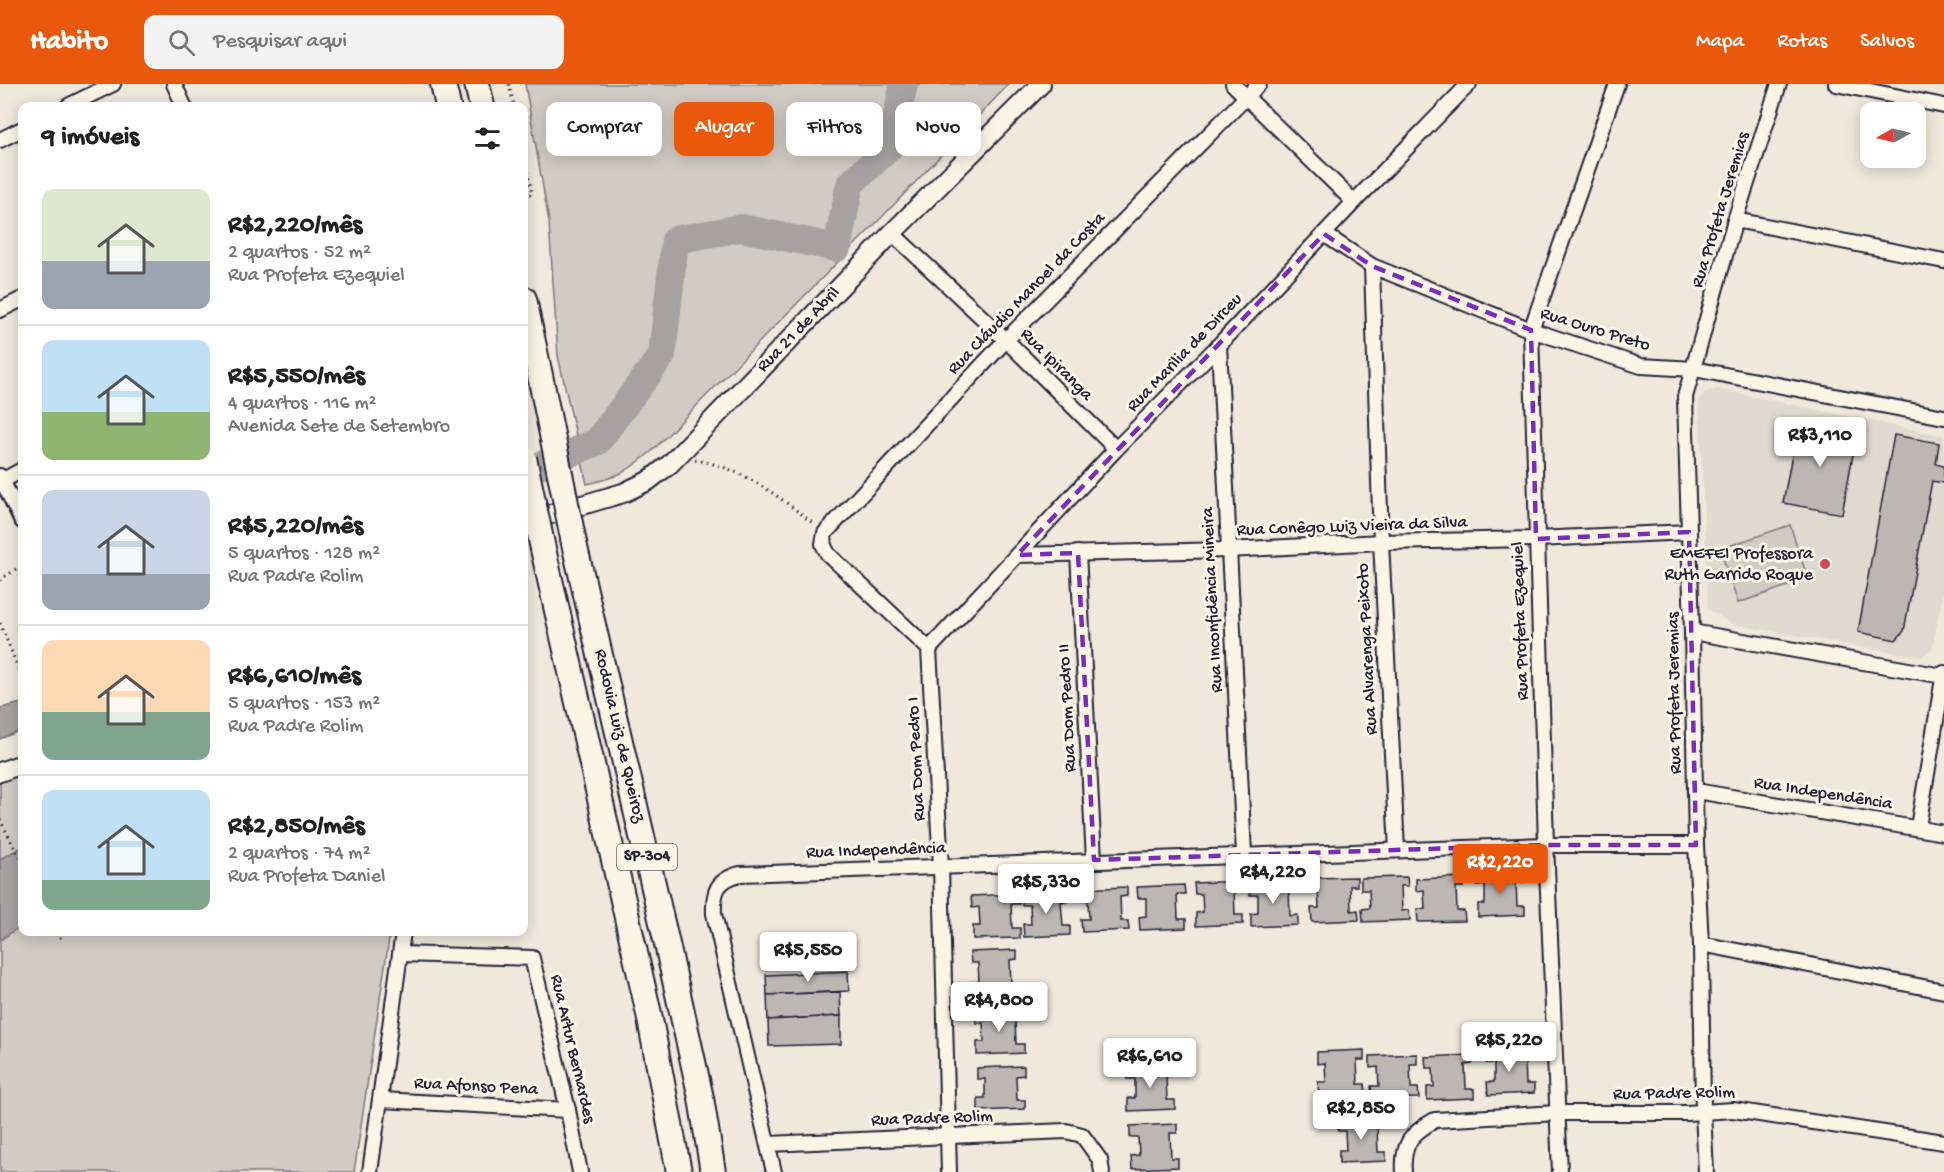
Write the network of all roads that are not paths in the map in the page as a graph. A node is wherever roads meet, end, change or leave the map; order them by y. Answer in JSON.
{"nodes":[{"id":1,"x":113,"y":84,"type":"edge"},
{"id":2,"x":174,"y":84,"type":"edge"},
{"id":3,"x":443,"y":84,"type":"edge"},
{"id":4,"x":477,"y":84,"type":"edge"},
{"id":5,"x":1041,"y":84,"type":"edge"},
{"id":6,"x":1233,"y":84,"type":"edge"},
{"id":7,"x":1259,"y":84,"type":"edge"},
{"id":8,"x":1469,"y":84,"type":"edge"},
{"id":9,"x":1617,"y":84,"type":"edge"},
{"id":10,"x":1779,"y":84,"type":"edge"},
{"id":11,"x":1836,"y":84,"type":"edge"},
{"id":12,"x":1247,"y":97,"type":"junction"},
{"id":13,"x":76,"y":102,"type":"edge"},
{"id":14,"x":182,"y":102,"type":"edge"},
{"id":15,"x":447,"y":102,"type":"edge"},
{"id":16,"x":481,"y":102,"type":"edge"},
{"id":17,"x":1944,"y":106,"type":"edge"},
{"id":18,"x":18,"y":131,"type":"edge"},
{"id":19,"x":0,"y":141,"type":"edge"},
{"id":20,"x":1354,"y":202,"type":"junction"},
{"id":21,"x":1735,"y":220,"type":"junction"},
{"id":22,"x":892,"y":233,"type":"junction"},
{"id":23,"x":1324,"y":234,"type":"junction"},
{"id":24,"x":1944,"y":261,"type":"edge"},
{"id":25,"x":1372,"y":266,"type":"junction"},
{"id":26,"x":18,"y":302,"type":"edge"},
{"id":27,"x":0,"y":310,"type":"edge"},
{"id":28,"x":528,"y":318,"type":"edge"},
{"id":29,"x":1531,"y":330,"type":"junction"},
{"id":30,"x":1006,"y":340,"type":"junction"},
{"id":31,"x":1219,"y":345,"type":"junction"},
{"id":32,"x":1694,"y":369,"type":"junction"},
{"id":33,"x":1944,"y":417,"type":"edge"},
{"id":34,"x":1116,"y":449,"type":"junction"},
{"id":35,"x":18,"y":472,"type":"edge"},
{"id":36,"x":528,"y":477,"type":"edge"},
{"id":37,"x":1,"y":478,"type":"edge"},
{"id":38,"x":18,"y":514,"type":"edge"},
{"id":39,"x":528,"y":521,"type":"edge"},
{"id":40,"x":1689,"y":532,"type":"junction"},
{"id":41,"x":1536,"y":539,"type":"junction"},
{"id":42,"x":1381,"y":542,"type":"junction"},
{"id":43,"x":1228,"y":550,"type":"junction"},
{"id":44,"x":1078,"y":554,"type":"junction"},
{"id":45,"x":1017,"y":555,"type":"junction"},
{"id":46,"x":1692,"y":632,"type":"junction"},
{"id":47,"x":929,"y":649,"type":"junction"},
{"id":48,"x":1944,"y":674,"type":"edge"},
{"id":49,"x":18,"y":765,"type":"edge"},
{"id":50,"x":0,"y":772,"type":"edge"},
{"id":51,"x":1696,"y":791,"type":"junction"},
{"id":52,"x":1918,"y":827,"type":"junction"},
{"id":53,"x":1944,"y":832,"type":"edge"},
{"id":54,"x":1546,"y":845,"type":"junction"},
{"id":55,"x":1696,"y":845,"type":"junction"},
{"id":56,"x":1396,"y":850,"type":"junction"},
{"id":57,"x":1244,"y":854,"type":"junction"},
{"id":58,"x":1094,"y":860,"type":"junction"},
{"id":59,"x":941,"y":867,"type":"junction"},
{"id":60,"x":403,"y":936,"type":"edge"},
{"id":61,"x":1701,"y":944,"type":"junction"},
{"id":62,"x":401,"y":954,"type":"junction"},
{"id":63,"x":1944,"y":991,"type":"edge"},
{"id":64,"x":381,"y":1100,"type":"junction"},
{"id":65,"x":568,"y":1110,"type":"junction"},
{"id":66,"x":1703,"y":1112,"type":"junction"},
{"id":67,"x":1558,"y":1113,"type":"junction"},
{"id":68,"x":947,"y":1137,"type":"junction"},
{"id":69,"x":1944,"y":1142,"type":"edge"},
{"id":70,"x":768,"y":1144,"type":"junction"},
{"id":71,"x":370,"y":1172,"type":"edge"},
{"id":72,"x":580,"y":1172,"type":"edge"},
{"id":73,"x":679,"y":1172,"type":"edge"},
{"id":74,"x":713,"y":1172,"type":"edge"},
{"id":75,"x":774,"y":1172,"type":"edge"},
{"id":76,"x":949,"y":1172,"type":"edge"},
{"id":77,"x":1102,"y":1172,"type":"edge"},
{"id":78,"x":1404,"y":1172,"type":"edge"},
{"id":79,"x":1560,"y":1172,"type":"edge"},
{"id":80,"x":1706,"y":1172,"type":"edge"}],
"edges":[{"from":1,"to":13,"type":"street"},
{"from":2,"to":14,"type":"street"},
{"from":3,"to":15,"type":"highway"},
{"from":4,"to":16,"type":"highway"},
{"from":5,"to":22,"type":"street","name":"Rua 21 de Abril"},
{"from":6,"to":12,"type":"street"},
{"from":7,"to":12,"type":"street","name":"Rua Cláudio Manoel da Costa"},
{"from":8,"to":20,"type":"street","name":"Rua Marilia de Dirceu"},
{"from":9,"to":29,"type":"street","name":"Rua Profeta Ezequiel"},
{"from":10,"to":21,"type":"street","name":"Rua Profeta Jeremias"},
{"from":11,"to":17,"type":"street"},
{"from":12,"to":20,"type":"street"},
{"from":12,"to":30,"type":"street","name":"Rua Cláudio Manoel da Costa"},
{"from":18,"to":19,"type":"street"},
{"from":20,"to":23,"type":"street","name":"Rua Marilia de Dirceu"},
{"from":21,"to":24,"type":"street"},
{"from":21,"to":32,"type":"street","name":"Rua Profeta Jeremias"},
{"from":22,"to":30,"type":"street","name":"Rua Ipiranga"},
{"from":22,"to":39,"type":"street","name":"Rua 21 de Abril"},
{"from":23,"to":25,"type":"street","name":"Rua Ouro Preto"},
{"from":23,"to":31,"type":"street","name":"Rua Marilia de Dirceu"},
{"from":25,"to":29,"type":"street","name":"Rua Ouro Preto"},
{"from":25,"to":42,"type":"street","name":"Rua Alvarenga Peixoto"},
{"from":26,"to":27,"type":"street"},
{"from":28,"to":74,"type":"highway","name":"Rodovia Luiz de Queiroz","number":"SP-304","bridge":true},
{"from":29,"to":32,"type":"street","name":"Rua Ouro Preto"},
{"from":29,"to":41,"type":"street","name":"Rua Profeta Ezequiel"},
{"from":30,"to":34,"type":"street","name":"Rua Ipiranga"},
{"from":30,"to":47,"type":"street","name":"Rua Cláudio Manoel da Costa"},
{"from":31,"to":34,"type":"street","name":"Rua Marilia de Dirceu"},
{"from":31,"to":43,"type":"street","name":"Rua Inconfidência Mineira"},
{"from":32,"to":33,"type":"street","name":"Rua Ouro Preto"},
{"from":32,"to":40,"type":"street","name":"Rua Profeta Jeremias"},
{"from":34,"to":45,"type":"street","name":"Rua Marilia de Dirceu"},
{"from":35,"to":37,"type":"street"},
{"from":36,"to":73,"type":"highway","name":"Rodovia Luiz de Queiroz","number":"SP-304","bridge":true},
{"from":37,"to":38,"type":"street"},
{"from":40,"to":41,"type":"street","name":"Rua Conêgo Luiz Vieira da Silva"},
{"from":40,"to":46,"type":"street","name":"Rua Profeta Jeremias"},
{"from":41,"to":42,"type":"street","name":"Rua Conêgo Luiz Vieira da Silva"},
{"from":41,"to":54,"type":"street","name":"Rua Profeta Ezequiel"},
{"from":42,"to":43,"type":"street","name":"Rua Conêgo Luiz Vieira da Silva"},
{"from":42,"to":56,"type":"street","name":"Rua Alvarenga Peixoto"},
{"from":43,"to":44,"type":"street","name":"Rua Conêgo Luiz Vieira da Silva"},
{"from":43,"to":57,"type":"street","name":"Rua Inconfidência Mineira"},
{"from":44,"to":45,"type":"street","name":"Rua Conêgo Luiz Vieira da Silva"},
{"from":44,"to":58,"type":"street","name":"Rua Dom Pedro II"},
{"from":45,"to":47,"type":"street","name":"Rua Marilia de Dirceu"},
{"from":46,"to":48,"type":"street"},
{"from":46,"to":51,"type":"street","name":"Rua Profeta Jeremias"},
{"from":47,"to":59,"type":"street","name":"Rua Dom Pedro I"},
{"from":48,"to":52,"type":"street"},
{"from":49,"to":50,"type":"street"},
{"from":51,"to":52,"type":"street","name":"Rua Independência"},
{"from":51,"to":55,"type":"street","name":"Rua Profeta Jeremias"},
{"from":52,"to":53,"type":"street","name":"Rua Independência"},
{"from":54,"to":55,"type":"street","name":"Rua Independência"},
{"from":54,"to":56,"type":"street","name":"Rua Independência"},
{"from":54,"to":67,"type":"street","name":"Rua Profeta Ezequiel"},
{"from":55,"to":61,"type":"street","name":"Rua Profeta Jeremias"},
{"from":56,"to":57,"type":"street","name":"Rua Independência"},
{"from":57,"to":58,"type":"street","name":"Rua Independência"},
{"from":58,"to":59,"type":"street","name":"Rua Independência"},
{"from":59,"to":68,"type":"street","name":"Rua Dom Pedro I"},
{"from":59,"to":70,"type":"street","name":"Rua Independência"},
{"from":60,"to":62,"type":"street"},
{"from":61,"to":63,"type":"street"},
{"from":61,"to":66,"type":"street","name":"Rua Profeta Jeremias"},
{"from":62,"to":64,"type":"street"},
{"from":62,"to":65,"type":"street","name":"Rua Artur Bernardes"},
{"from":64,"to":65,"type":"street","name":"Rua Afonso Pena"},
{"from":64,"to":71,"type":"street"},
{"from":65,"to":72,"type":"street","name":"Rua Artur Bernardes"},
{"from":66,"to":67,"type":"street","name":"Rua Padre Rolim"},
{"from":66,"to":69,"type":"street","name":"Rua Padre Rolim"},
{"from":66,"to":80,"type":"street","name":"Rua Profeta Jeremias"},
{"from":67,"to":78,"type":"street","name":"Rua Padre Rolim"},
{"from":67,"to":79,"type":"street","name":"Rua Profeta Ezequiel"},
{"from":68,"to":70,"type":"street","name":"Rua Padre Rolim"},
{"from":68,"to":76,"type":"street","name":"Rua Dom Pedro I"},
{"from":68,"to":77,"type":"street","name":"Rua Padre Rolim"},
{"from":70,"to":75,"type":"street"}]}
